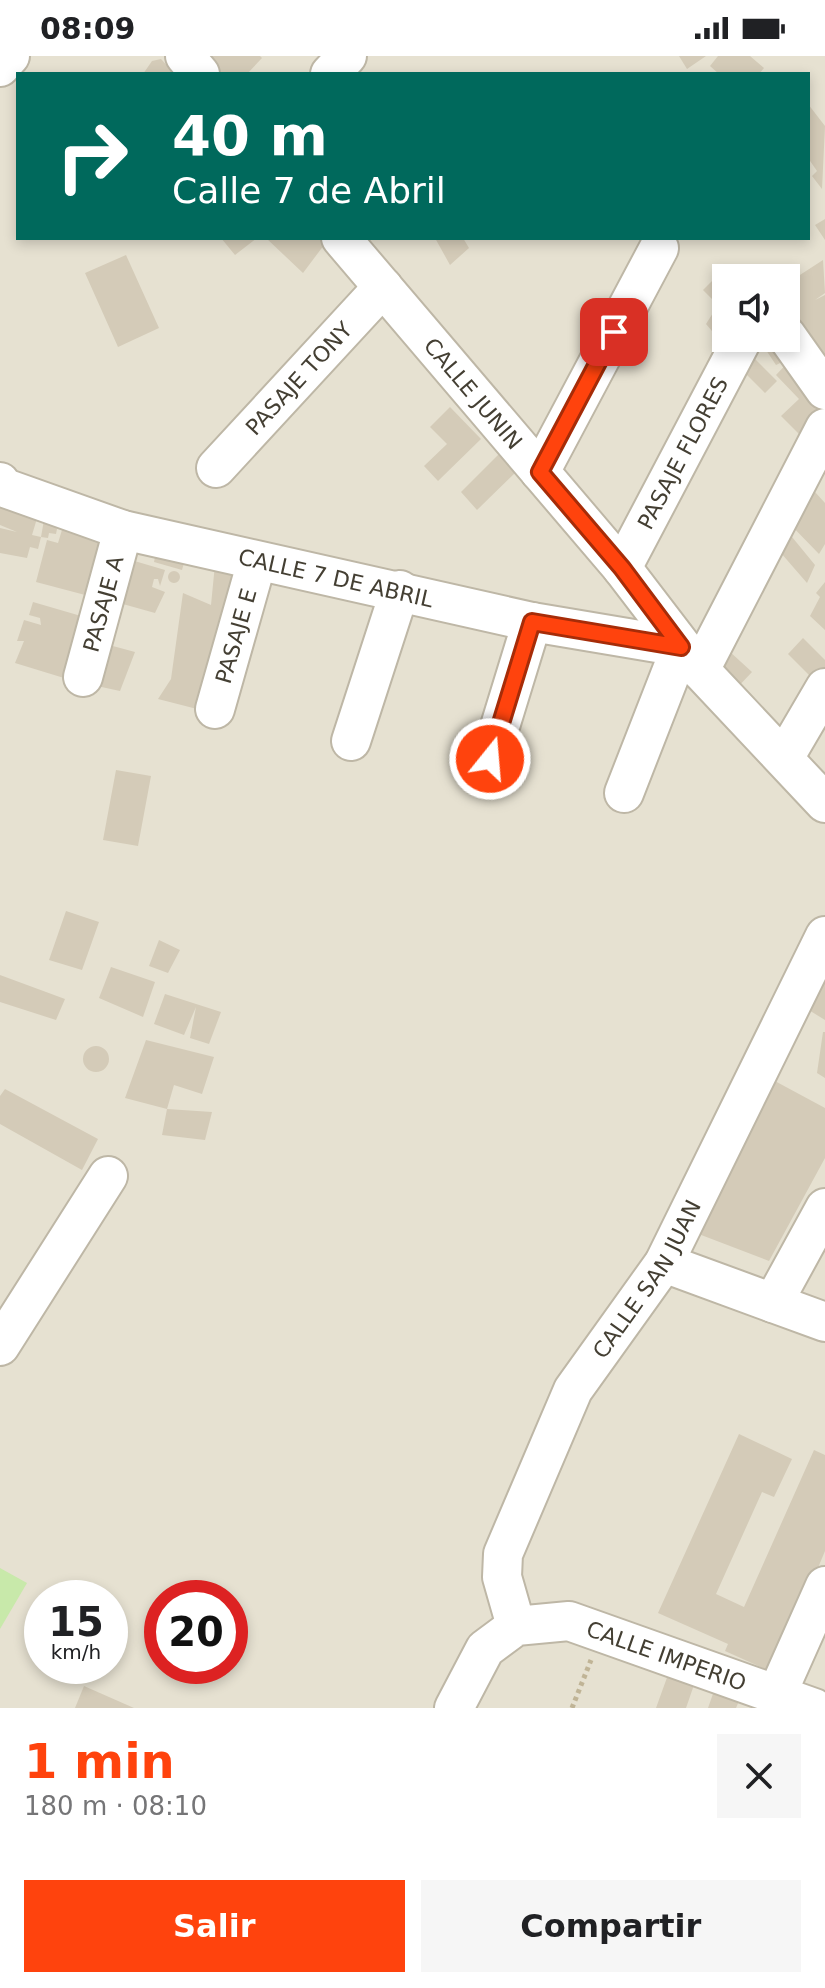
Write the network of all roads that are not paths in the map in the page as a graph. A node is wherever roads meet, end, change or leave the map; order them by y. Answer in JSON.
{"nodes":[{"id":1,"x":10,"y":56,"type":"edge"},
{"id":2,"x":185,"y":56,"type":"edge"},
{"id":3,"x":347,"y":56,"type":"edge"},
{"id":4,"x":0,"y":67,"type":"edge"},
{"id":5,"x":198,"y":72,"type":"edge"},
{"id":6,"x":332,"y":72,"type":"edge"},
{"id":7,"x":343,"y":240,"type":"edge"},
{"id":8,"x":659,"y":248,"type":"dead end"},
{"id":9,"x":383,"y":287,"type":"junction"},
{"id":10,"x":736,"y":352,"type":"edge"},
{"id":11,"x":798,"y":352,"type":"edge"},
{"id":12,"x":825,"y":390,"type":"edge"},
{"id":13,"x":825,"y":428,"type":"edge"},
{"id":14,"x":216,"y":468,"type":"dead end"},
{"id":15,"x":540,"y":472,"type":"junction"},
{"id":16,"x":1,"y":486,"type":"edge"},
{"id":17,"x":123,"y":530,"type":"junction"},
{"id":18,"x":257,"y":561,"type":"junction"},
{"id":19,"x":622,"y":568,"type":"junction"},
{"id":20,"x":400,"y":590,"type":"junction"},
{"id":21,"x":532,"y":622,"type":"junction"},
{"id":22,"x":691,"y":658,"type":"junction"},
{"id":23,"x":83,"y":677,"type":"dead end"},
{"id":24,"x":825,"y":688,"type":"edge"},
{"id":25,"x":215,"y":709,"type":"dead end"},
{"id":26,"x":351,"y":741,"type":"dead end"},
{"id":27,"x":784,"y":758,"type":"junction"},
{"id":28,"x":490,"y":759,"type":"dead end"},
{"id":29,"x":624,"y":793,"type":"dead end"},
{"id":30,"x":825,"y":803,"type":"edge"},
{"id":31,"x":825,"y":936,"type":"edge"},
{"id":32,"x":108,"y":1176,"type":"dead end"},
{"id":33,"x":825,"y":1208,"type":"edge"},
{"id":34,"x":664,"y":1263,"type":"junction"},
{"id":35,"x":773,"y":1303,"type":"junction"},
{"id":36,"x":825,"y":1322,"type":"edge"},
{"id":37,"x":0,"y":1346,"type":"edge"},
{"id":38,"x":825,"y":1586,"type":"edge"},
{"id":39,"x":516,"y":1626,"type":"junction"},
{"id":40,"x":776,"y":1696,"type":"junction"},
{"id":41,"x":454,"y":1708,"type":"edge"},
{"id":42,"x":814,"y":1708,"type":"edge"}],
"edges":[{"from":1,"to":4,"type":"street"},
{"from":2,"to":5,"type":"street"},
{"from":3,"to":6,"type":"street"},
{"from":7,"to":9,"type":"street","name":"CALLE JUNIN"},
{"from":8,"to":15,"type":"street"},
{"from":9,"to":14,"type":"street","name":"PASAJE TONY"},
{"from":9,"to":15,"type":"street","name":"CALLE JUNIN"},
{"from":10,"to":19,"type":"street","name":"PASAJE FLORES"},
{"from":11,"to":12,"type":"street"},
{"from":13,"to":22,"type":"street"},
{"from":15,"to":19,"type":"street","name":"CALLE JUNIN"},
{"from":16,"to":17,"type":"street","name":"CALLE 7 DE ABRIL"},
{"from":17,"to":18,"type":"street","name":"CALLE 7 DE ABRIL"},
{"from":17,"to":23,"type":"street","name":"PASAJE A"},
{"from":18,"to":20,"type":"street","name":"CALLE 7 DE ABRIL"},
{"from":18,"to":25,"type":"street","name":"PASAJE E"},
{"from":19,"to":22,"type":"street","name":"CALLE JUNIN"},
{"from":20,"to":21,"type":"street","name":"CALLE 7 DE ABRIL"},
{"from":20,"to":26,"type":"street"},
{"from":21,"to":22,"type":"street","name":"CALLE 7 DE ABRIL"},
{"from":21,"to":28,"type":"street"},
{"from":22,"to":27,"type":"street","name":"CALLE JUNIN"},
{"from":22,"to":29,"type":"street"},
{"from":24,"to":27,"type":"street"},
{"from":27,"to":30,"type":"street","name":"CALLE JUNIN"},
{"from":31,"to":34,"type":"street","name":"CALLE SAN JUAN"},
{"from":32,"to":37,"type":"street"},
{"from":33,"to":35,"type":"street"},
{"from":34,"to":35,"type":"street"},
{"from":34,"to":39,"type":"street","name":"CALLE SAN JUAN"},
{"from":35,"to":36,"type":"street"},
{"from":38,"to":40,"type":"street"},
{"from":39,"to":40,"type":"street","name":"CALLE IMPERIO"},
{"from":39,"to":41,"type":"street"},
{"from":40,"to":42,"type":"street","name":"CALLE IMPERIO"}]}
